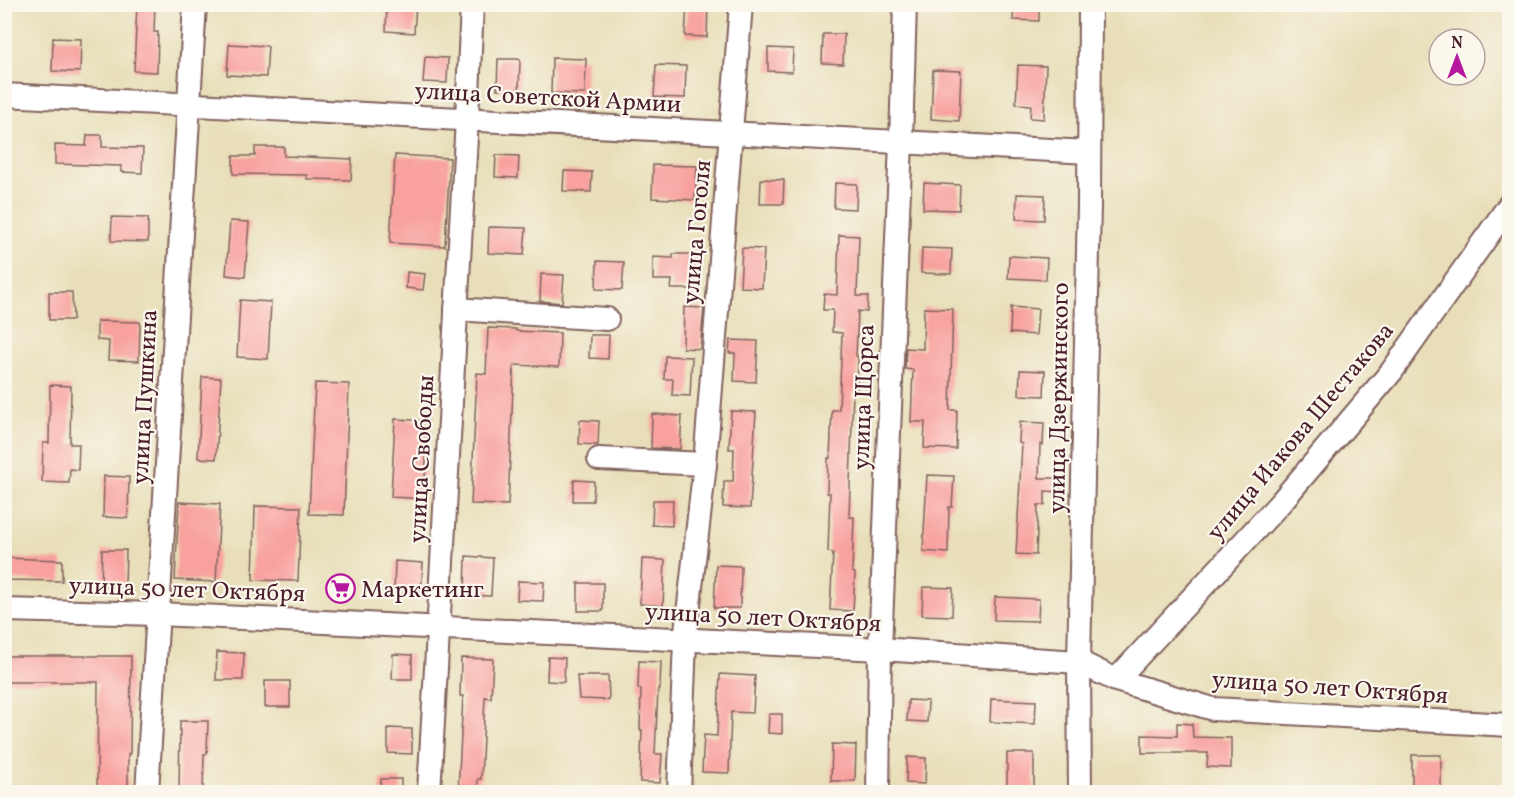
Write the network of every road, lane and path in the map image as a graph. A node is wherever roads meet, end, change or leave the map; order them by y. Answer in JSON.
{"nodes":[{"id":1,"x":195,"y":4,"type":"edge"},
{"id":2,"x":472,"y":4,"type":"edge"},
{"id":3,"x":741,"y":4,"type":"edge"},
{"id":4,"x":904,"y":4,"type":"edge"},
{"id":5,"x":1090,"y":4,"type":"edge"},
{"id":6,"x":4,"y":95,"type":"edge"},
{"id":7,"x":188,"y":105,"type":"junction"},
{"id":8,"x":467,"y":119,"type":"junction"},
{"id":9,"x":731,"y":133,"type":"junction"},
{"id":10,"x":901,"y":142,"type":"junction"},
{"id":11,"x":1089,"y":152,"type":"junction"},
{"id":12,"x":1509,"y":204,"type":"edge"},
{"id":13,"x":456,"y":309,"type":"junction"},
{"id":14,"x":607,"y":319,"type":"dead end"},
{"id":15,"x":599,"y":459,"type":"dead end"},
{"id":16,"x":705,"y":464,"type":"junction"},
{"id":17,"x":4,"y":610,"type":"edge"},
{"id":18,"x":158,"y":614,"type":"junction"},
{"id":19,"x":439,"y":628,"type":"junction"},
{"id":20,"x":685,"y":640,"type":"junction"},
{"id":21,"x":880,"y":650,"type":"junction"},
{"id":22,"x":1080,"y":662,"type":"junction"},
{"id":23,"x":1116,"y":680,"type":"junction"},
{"id":24,"x":1509,"y":725,"type":"edge"},
{"id":25,"x":147,"y":792,"type":"edge"},
{"id":26,"x":429,"y":792,"type":"edge"},
{"id":27,"x":679,"y":792,"type":"edge"},
{"id":28,"x":878,"y":792,"type":"edge"},
{"id":29,"x":1080,"y":792,"type":"edge"}],
"edges":[{"from":1,"to":7,"type":"street","name":"улица Пушкина"},
{"from":2,"to":8,"type":"street","name":"улица Свободы"},
{"from":3,"to":9,"type":"street","name":"улица Гоголя"},
{"from":4,"to":10,"type":"street","name":"улица Щорса"},
{"from":5,"to":11,"type":"street","name":"улица Дзержинского"},
{"from":6,"to":7,"type":"street","name":"улица Советской Армии"},
{"from":7,"to":8,"type":"street","name":"улица Советской Армии"},
{"from":7,"to":18,"type":"street","name":"улица Пушкина"},
{"from":8,"to":9,"type":"street","name":"улица Советской Армии"},
{"from":8,"to":13,"type":"street","name":"улица Свободы"},
{"from":9,"to":10,"type":"street","name":"улица Советской Армии"},
{"from":9,"to":16,"type":"street","name":"улица Гоголя"},
{"from":10,"to":11,"type":"street","name":"улица Советской Армии"},
{"from":10,"to":21,"type":"street","name":"улица Щорса"},
{"from":11,"to":22,"type":"street","name":"улица Дзержинского"},
{"from":12,"to":23,"type":"street","name":"улица Иакова Шестакова"},
{"from":13,"to":14,"type":"street"},
{"from":13,"to":19,"type":"street","name":"улица Свободы"},
{"from":15,"to":16,"type":"street"},
{"from":16,"to":20,"type":"street","name":"улица Гоголя"},
{"from":17,"to":18,"type":"street","name":"улица 50 лет Октября"},
{"from":18,"to":19,"type":"street","name":"улица 50 лет Октября"},
{"from":18,"to":25,"type":"street","name":"улица Пушкина"},
{"from":19,"to":20,"type":"street","name":"улица 50 лет Октября"},
{"from":19,"to":26,"type":"street","name":"улица Свободы"},
{"from":20,"to":21,"type":"street","name":"улица 50 лет Октября"},
{"from":20,"to":27,"type":"street","name":"улица Гоголя"},
{"from":21,"to":22,"type":"street","name":"улица 50 лет Октября"},
{"from":21,"to":28,"type":"street","name":"улица Щорса"},
{"from":22,"to":23,"type":"street","name":"улица 50 лет Октября"},
{"from":22,"to":29,"type":"street","name":"улица Дзержинского"},
{"from":23,"to":24,"type":"street","name":"улица 50 лет Октября"}]}
